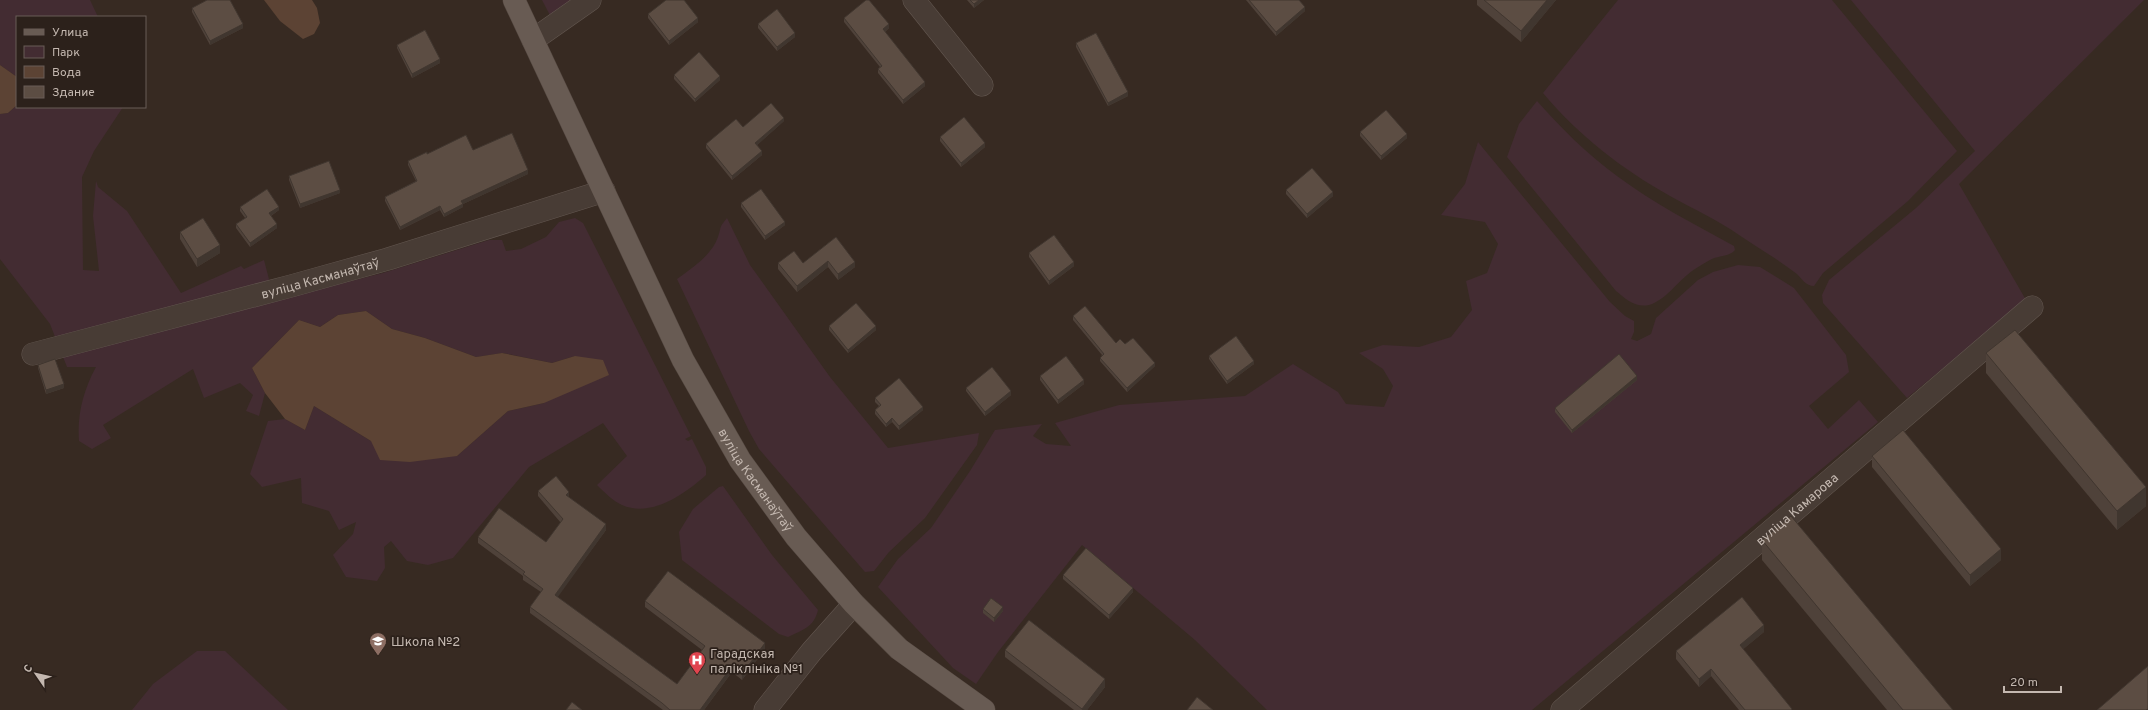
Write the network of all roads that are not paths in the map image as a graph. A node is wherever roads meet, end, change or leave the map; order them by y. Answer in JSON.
{"nodes":[{"id":1,"x":514,"y":0,"type":"edge"},
{"id":2,"x":590,"y":0,"type":"edge"},
{"id":3,"x":914,"y":0,"type":"edge"},
{"id":4,"x":533,"y":40,"type":"junction"},
{"id":5,"x":982,"y":85,"type":"dead end"},
{"id":6,"x":604,"y":191,"type":"junction"},
{"id":7,"x":2032,"y":308,"type":"dead end"},
{"id":8,"x":33,"y":354,"type":"dead end"},
{"id":9,"x":854,"y":604,"type":"junction"},
{"id":10,"x":765,"y":710,"type":"edge"},
{"id":11,"x":984,"y":710,"type":"edge"},
{"id":12,"x":1562,"y":710,"type":"edge"}],
"edges":[{"from":1,"to":4,"type":"main road","name":"вуліца Касманаўтаў"},
{"from":2,"to":4,"type":"street"},
{"from":3,"to":5,"type":"street"},
{"from":4,"to":6,"type":"main road","name":"вуліца Касманаўтаў"},
{"from":6,"to":8,"type":"street","name":"вуліца Касманаўтаў"},
{"from":6,"to":9,"type":"main road","name":"вуліца Касманаўтаў"},
{"from":7,"to":12,"type":"street","name":"вуліца Камарова"},
{"from":9,"to":10,"type":"street"},
{"from":9,"to":11,"type":"main road","name":"вуліца Касманаўтаў"}]}
